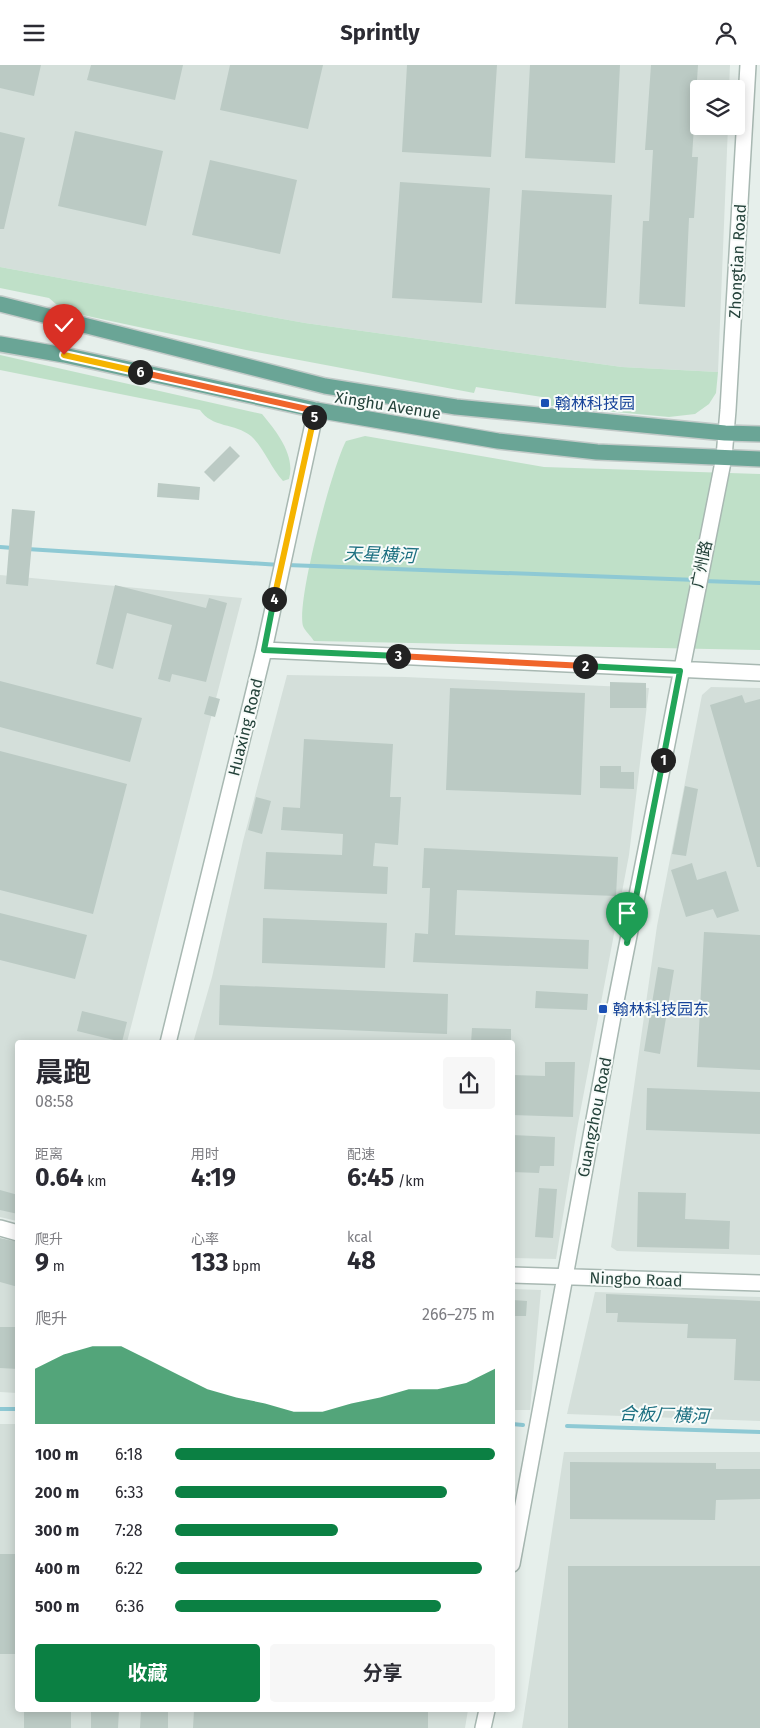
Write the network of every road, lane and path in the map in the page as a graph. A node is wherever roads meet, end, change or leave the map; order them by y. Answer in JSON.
{"nodes":[{"id":1,"x":748,"y":65,"type":"edge"},
{"id":2,"x":0,"y":304,"type":"edge"},
{"id":3,"x":8,"y":346,"type":"edge"},
{"id":4,"x":316,"y":411,"type":"junction"},
{"id":5,"x":725,"y":433,"type":"junction"},
{"id":6,"x":760,"y":434,"type":"edge"},
{"id":7,"x":724,"y":457,"type":"junction"},
{"id":8,"x":760,"y":459,"type":"edge"},
{"id":9,"x":264,"y":650,"type":"junction"},
{"id":10,"x":680,"y":671,"type":"junction"},
{"id":11,"x":760,"y":673,"type":"edge"},
{"id":12,"x":169,"y":1040,"type":"edge"},
{"id":13,"x":0,"y":1228,"type":"edge"},
{"id":14,"x":15,"y":1232,"type":"edge"},
{"id":15,"x":515,"y":1275,"type":"edge"},
{"id":16,"x":564,"y":1276,"type":"junction"},
{"id":17,"x":760,"y":1283,"type":"edge"},
{"id":18,"x":515,"y":1547,"type":"edge"},
{"id":19,"x":487,"y":1712,"type":"edge"},
{"id":20,"x":483,"y":1728,"type":"edge"}],
"edges":[{"from":1,"to":5,"type":"street","name":"Zhongtian Road"},
{"from":2,"to":5,"type":"main road","name":"Xinghu Avenue"},
{"from":3,"to":4,"type":"main road","name":"Xinghu Avenue"},
{"from":4,"to":7,"type":"main road","name":"Xinghu Avenue"},
{"from":4,"to":9,"type":"street","name":"Huaxing Road"},
{"from":5,"to":6,"type":"main road","name":"Xinghu Avenue"},
{"from":5,"to":7,"type":"street","name":"Zhongtian Road"},
{"from":7,"to":8,"type":"main road","name":"Xinghu Avenue"},
{"from":7,"to":10,"type":"street","name":"广州路"},
{"from":9,"to":10,"type":"street"},
{"from":9,"to":12,"type":"street","name":"Huaxing Road"},
{"from":10,"to":11,"type":"street"},
{"from":10,"to":16,"type":"street","name":"Guangzhou Road"},
{"from":13,"to":14,"type":"street"},
{"from":15,"to":16,"type":"street","name":"Ningbo Road"},
{"from":16,"to":17,"type":"street","name":"Ningbo Road"},
{"from":16,"to":18,"type":"street","name":"Guangzhou Road"},
{"from":19,"to":20,"type":"street"}]}
